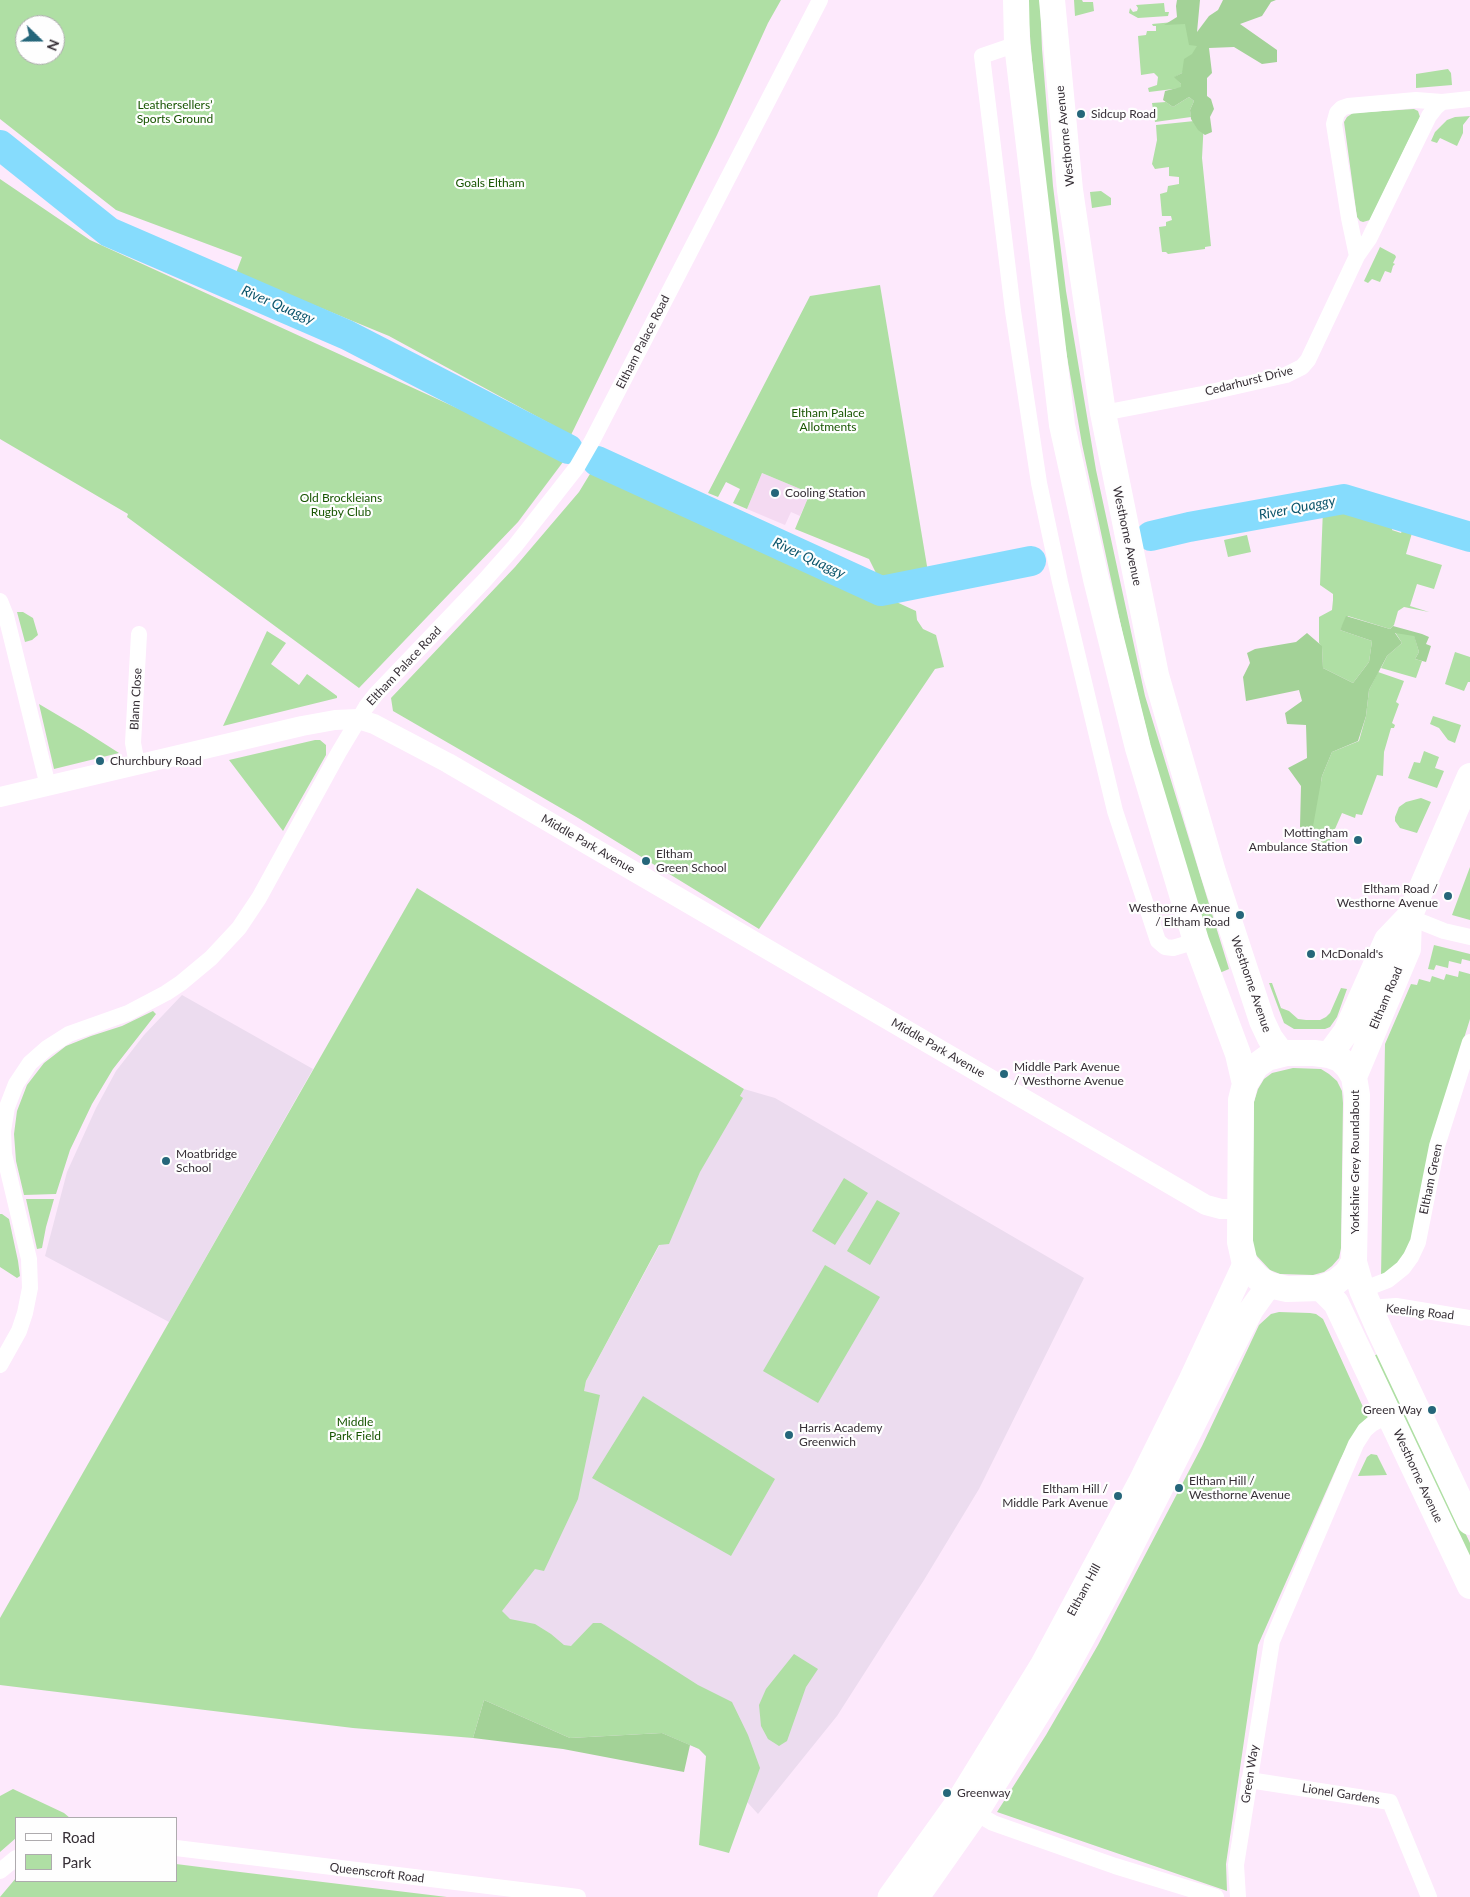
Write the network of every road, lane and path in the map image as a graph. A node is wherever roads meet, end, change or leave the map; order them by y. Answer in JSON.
{"nodes":[{"id":1,"x":820,"y":0,"type":"edge"},
{"id":2,"x":1016,"y":0,"type":"edge"},
{"id":3,"x":1052,"y":0,"type":"edge"},
{"id":4,"x":1017,"y":44,"type":"junction"},
{"id":5,"x":1470,"y":99,"type":"edge"},
{"id":6,"x":1442,"y":102,"type":"junction"},
{"id":7,"x":1357,"y":256,"type":"junction"},
{"id":8,"x":1103,"y":413,"type":"junction"},
{"id":9,"x":0,"y":601,"type":"edge"},
{"id":10,"x":139,"y":634,"type":"dead end"},
{"id":11,"x":358,"y":719,"type":"junction"},
{"id":12,"x":137,"y":764,"type":"junction"},
{"id":13,"x":1470,"y":776,"type":"edge"},
{"id":14,"x":48,"y":786,"type":"junction"},
{"id":15,"x":0,"y":797,"type":"edge"},
{"id":16,"x":1409,"y":917,"type":"junction"},
{"id":17,"x":1470,"y":937,"type":"edge"},
{"id":18,"x":1189,"y":943,"type":"junction"},
{"id":19,"x":1470,"y":1042,"type":"edge"},
{"id":20,"x":1281,"y":1054,"type":"junction"},
{"id":21,"x":1328,"y":1055,"type":"junction"},
{"id":22,"x":1354,"y":1077,"type":"junction"},
{"id":23,"x":1245,"y":1084,"type":"junction"},
{"id":24,"x":7,"y":1201,"type":"edge"},
{"id":25,"x":1239,"y":1209,"type":"junction"},
{"id":26,"x":1354,"y":1262,"type":"junction"},
{"id":27,"x":1244,"y":1264,"type":"junction"},
{"id":28,"x":1269,"y":1285,"type":"junction"},
{"id":29,"x":1321,"y":1288,"type":"junction"},
{"id":30,"x":1366,"y":1300,"type":"junction"},
{"id":31,"x":1470,"y":1318,"type":"edge"},
{"id":32,"x":0,"y":1365,"type":"edge"},
{"id":33,"x":1389,"y":1415,"type":"junction"},
{"id":34,"x":1470,"y":1521,"type":"edge"},
{"id":35,"x":1470,"y":1586,"type":"edge"},
{"id":36,"x":1249,"y":1780,"type":"junction"},
{"id":37,"x":976,"y":1813,"type":"junction"},
{"id":38,"x":178,"y":1848,"type":"edge"},
{"id":39,"x":15,"y":1859,"type":"edge"},
{"id":40,"x":0,"y":1871,"type":"edge"},
{"id":41,"x":578,"y":1897,"type":"edge"},
{"id":42,"x":890,"y":1897,"type":"edge"},
{"id":43,"x":917,"y":1897,"type":"edge"},
{"id":44,"x":1216,"y":1897,"type":"edge"},
{"id":45,"x":1238,"y":1897,"type":"edge"},
{"id":46,"x":1429,"y":1897,"type":"edge"}],
"edges":[{"from":1,"to":11,"type":"street","name":"Eltham Palace Road"},
{"from":2,"to":4,"type":"highway"},
{"from":3,"to":8,"type":"highway","name":"Westhorne Avenue"},
{"from":4,"to":18,"type":"highway"},
{"from":4,"to":18,"type":"street"},
{"from":5,"to":6,"type":"street"},
{"from":6,"to":7,"type":"street","name":"Cedarhurst Drive"},
{"from":6,"to":7,"type":"street"},
{"from":7,"to":8,"type":"street","name":"Cedarhurst Drive"},
{"from":8,"to":20,"type":"highway","name":"Westhorne Avenue"},
{"from":9,"to":14,"type":"street"},
{"from":10,"to":12,"type":"street","name":"Blann Close"},
{"from":11,"to":12,"type":"street","name":"Middle Park Avenue"},
{"from":11,"to":24,"type":"street","name":"Eltham Palace Road"},
{"from":11,"to":25,"type":"street","name":"Middle Park Avenue"},
{"from":12,"to":14,"type":"street","name":"Middle Park Avenue"},
{"from":13,"to":16,"type":"highway","name":"Eltham Road"},
{"from":14,"to":15,"type":"street","name":"Middle Park Avenue"},
{"from":16,"to":17,"type":"street"},
{"from":16,"to":21,"type":"highway","name":"Eltham Road"},
{"from":16,"to":22,"type":"highway","name":"Eltham Road"},
{"from":18,"to":23,"type":"highway"},
{"from":19,"to":30,"type":"street","name":"Eltham Green"},
{"from":20,"to":21,"type":"highway","name":"Yorkshire Grey Roundabout"},
{"from":20,"to":23,"type":"highway","name":"Yorkshire Grey Roundabout"},
{"from":21,"to":22,"type":"highway","name":"Yorkshire Grey Roundabout"},
{"from":22,"to":26,"type":"highway","name":"Yorkshire Grey Roundabout"},
{"from":23,"to":25,"type":"highway","name":"Yorkshire Grey Roundabout"},
{"from":24,"to":32,"type":"street","name":"Eltham Palace Road"},
{"from":25,"to":27,"type":"highway","name":"Yorkshire Grey Roundabout"},
{"from":26,"to":29,"type":"highway"},
{"from":26,"to":30,"type":"highway"},
{"from":27,"to":28,"type":"highway"},
{"from":27,"to":42,"type":"main road","name":"Eltham Hill"},
{"from":28,"to":29,"type":"highway"},
{"from":28,"to":37,"type":"main road","name":"Eltham Hill"},
{"from":29,"to":33,"type":"highway","name":"Westhorne Avenue"},
{"from":30,"to":31,"type":"street","name":"Keeling Road"},
{"from":30,"to":34,"type":"highway"},
{"from":33,"to":35,"type":"highway","name":"Westhorne Avenue"},
{"from":33,"to":36,"type":"street","name":"Green Way"},
{"from":36,"to":45,"type":"street","name":"Green Way"},
{"from":36,"to":46,"type":"street","name":"Lionel Gardens"},
{"from":37,"to":43,"type":"main road","name":"Eltham Hill"},
{"from":37,"to":44,"type":"street"},
{"from":38,"to":41,"type":"street","name":"Queenscroft Road"},
{"from":39,"to":40,"type":"street"}]}
